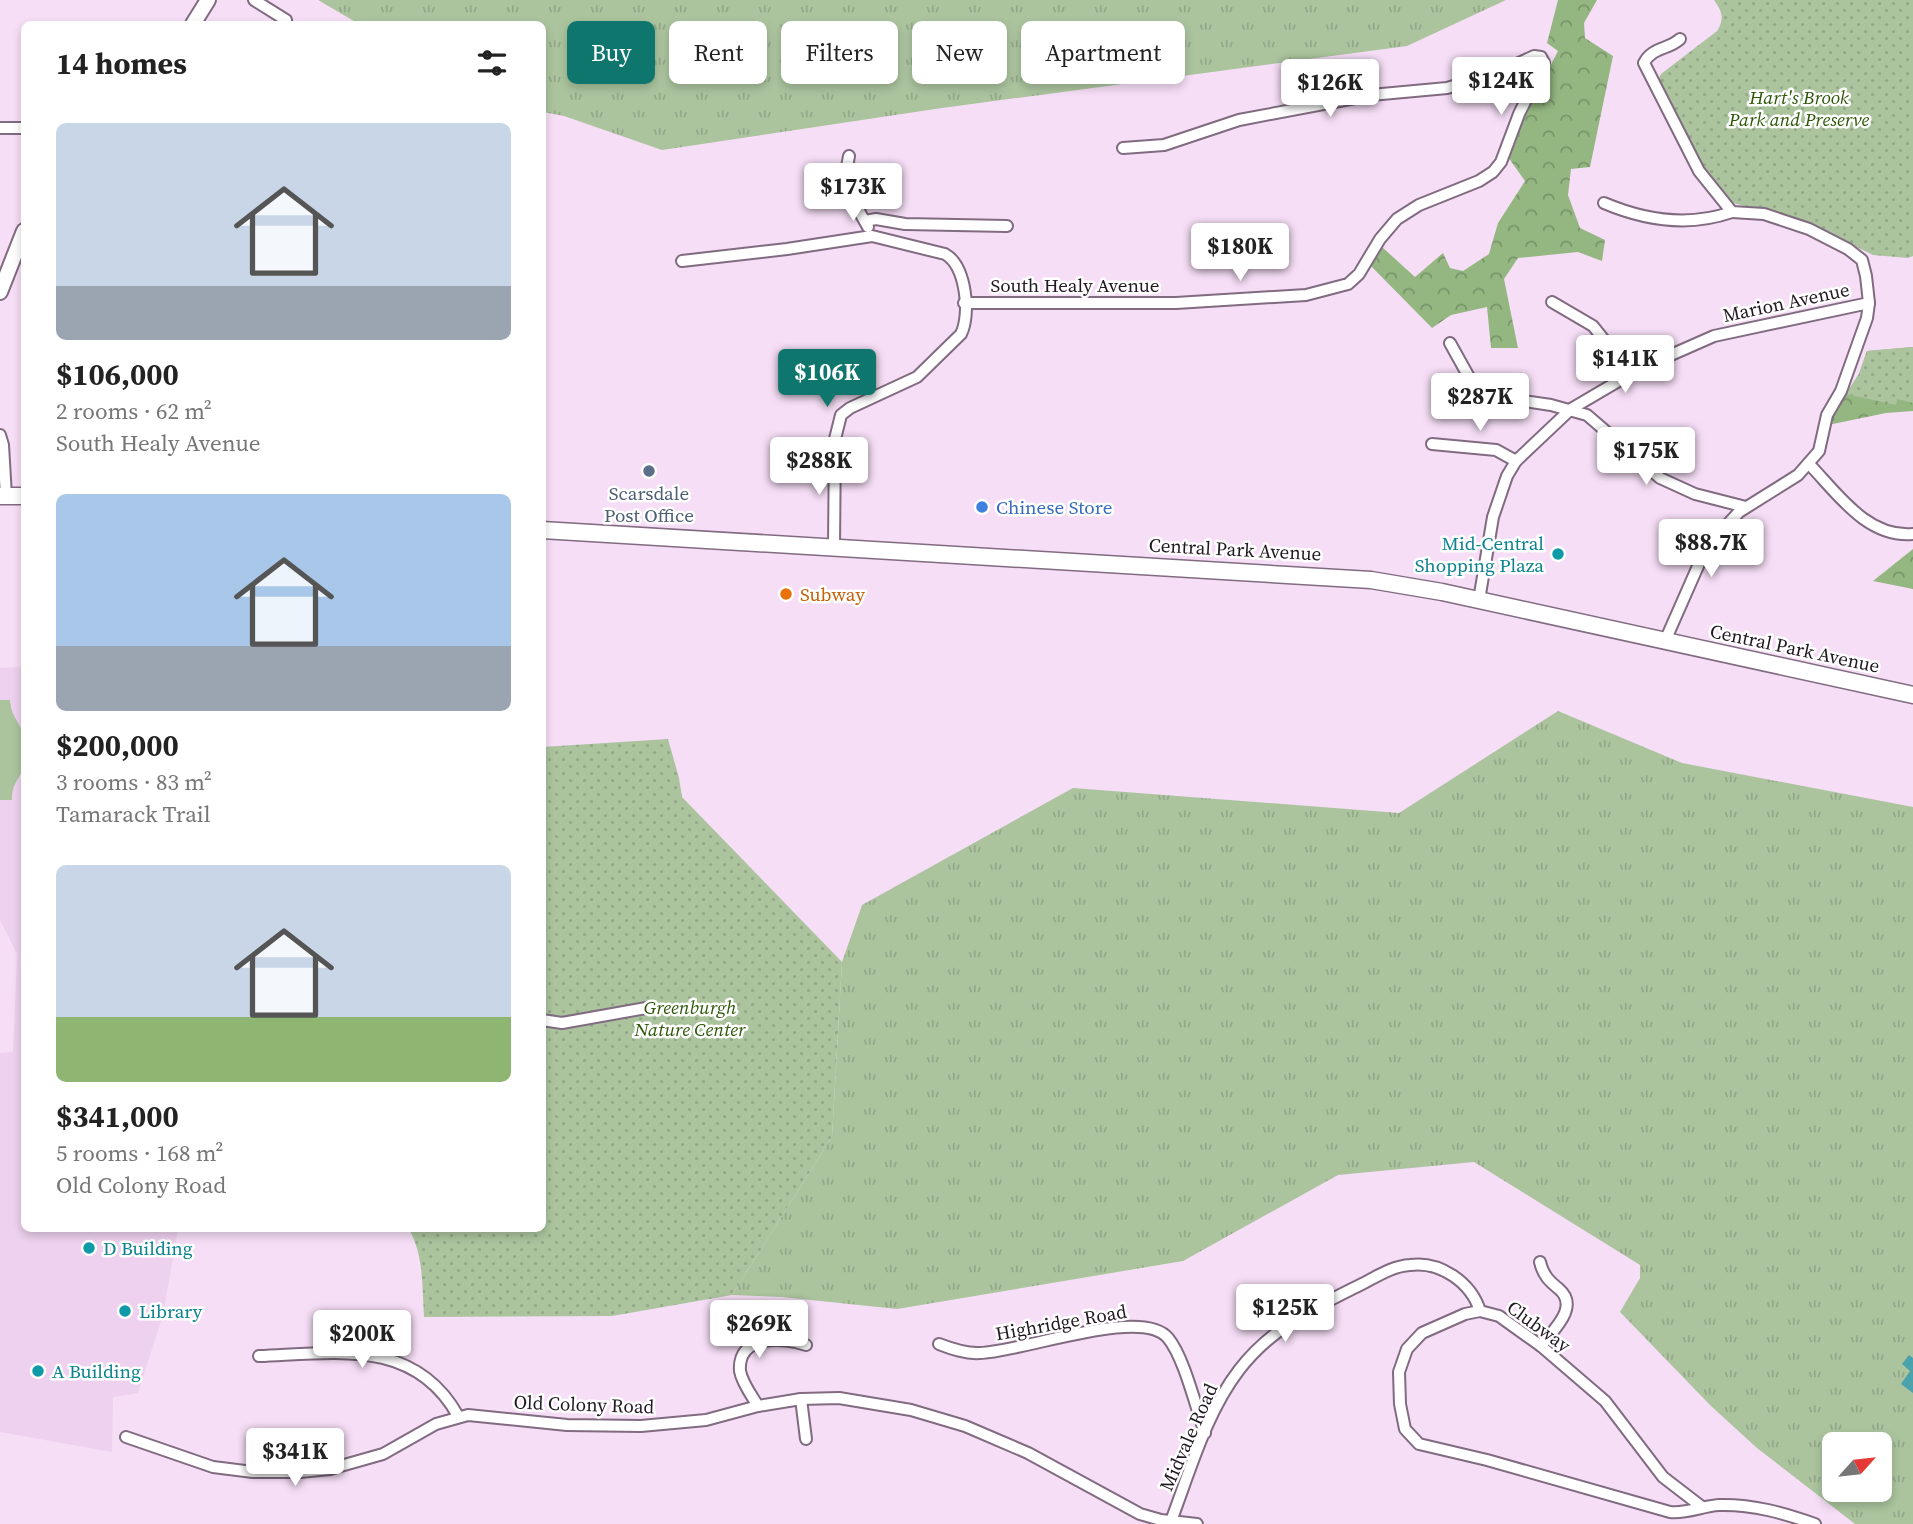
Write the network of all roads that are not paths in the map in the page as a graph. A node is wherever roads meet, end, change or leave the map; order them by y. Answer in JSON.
{"nodes":[{"id":1,"x":208,"y":0,"type":"edge"},
{"id":2,"x":254,"y":0,"type":"edge"},
{"id":3,"x":286,"y":20,"type":"dead end"},
{"id":4,"x":195,"y":21,"type":"edge"},
{"id":5,"x":1680,"y":39,"type":"dead end"},
{"id":6,"x":0,"y":128,"type":"edge"},
{"id":7,"x":21,"y":128,"type":"edge"},
{"id":8,"x":1123,"y":148,"type":"dead end"},
{"id":9,"x":849,"y":156,"type":"dead end"},
{"id":10,"x":1604,"y":203,"type":"dead end"},
{"id":11,"x":1732,"y":212,"type":"junction"},
{"id":12,"x":865,"y":221,"type":"junction"},
{"id":13,"x":1007,"y":226,"type":"dead end"},
{"id":14,"x":872,"y":236,"type":"junction"},
{"id":15,"x":21,"y":240,"type":"edge"},
{"id":16,"x":682,"y":261,"type":"dead end"},
{"id":17,"x":0,"y":292,"type":"edge"},
{"id":18,"x":1552,"y":302,"type":"dead end"},
{"id":19,"x":964,"y":303,"type":"junction"},
{"id":20,"x":1868,"y":303,"type":"junction"},
{"id":21,"x":1450,"y":343,"type":"dead end"},
{"id":22,"x":1626,"y":376,"type":"junction"},
{"id":23,"x":1572,"y":410,"type":"junction"},
{"id":24,"x":0,"y":435,"type":"edge"},
{"id":25,"x":1432,"y":444,"type":"dead end"},
{"id":26,"x":1516,"y":461,"type":"junction"},
{"id":27,"x":1810,"y":464,"type":"junction"},
{"id":28,"x":3,"y":496,"type":"edge"},
{"id":29,"x":21,"y":496,"type":"edge"},
{"id":30,"x":1746,"y":507,"type":"junction"},
{"id":31,"x":546,"y":530,"type":"edge"},
{"id":32,"x":1913,"y":534,"type":"edge"},
{"id":33,"x":834,"y":546,"type":"junction"},
{"id":34,"x":1479,"y":600,"type":"junction"},
{"id":35,"x":1665,"y":641,"type":"junction"},
{"id":36,"x":1913,"y":695,"type":"edge"},
{"id":37,"x":652,"y":1007,"type":"dead end"},
{"id":38,"x":546,"y":1021,"type":"edge"},
{"id":39,"x":1540,"y":1262,"type":"dead end"},
{"id":40,"x":1480,"y":1311,"type":"junction"},
{"id":41,"x":939,"y":1344,"type":"dead end"},
{"id":42,"x":806,"y":1345,"type":"dead end"},
{"id":43,"x":1541,"y":1346,"type":"junction"},
{"id":44,"x":259,"y":1356,"type":"dead end"},
{"id":45,"x":802,"y":1399,"type":"junction"},
{"id":46,"x":758,"y":1406,"type":"junction"},
{"id":47,"x":458,"y":1416,"type":"junction"},
{"id":48,"x":1205,"y":1433,"type":"junction"},
{"id":49,"x":126,"y":1437,"type":"dead end"},
{"id":50,"x":807,"y":1439,"type":"dead end"},
{"id":51,"x":1702,"y":1507,"type":"junction"},
{"id":52,"x":1171,"y":1521,"type":"junction"},
{"id":53,"x":1197,"y":1524,"type":"edge"},
{"id":54,"x":1815,"y":1524,"type":"edge"}],
"edges":[{"from":1,"to":4,"type":"street"},
{"from":2,"to":3,"type":"street"},
{"from":5,"to":11,"type":"street"},
{"from":6,"to":7,"type":"street"},
{"from":8,"to":19,"type":"street","name":"South Healy Avenue"},
{"from":9,"to":12,"type":"street"},
{"from":10,"to":11,"type":"street"},
{"from":11,"to":20,"type":"street"},
{"from":12,"to":13,"type":"street"},
{"from":12,"to":14,"type":"street"},
{"from":14,"to":16,"type":"street"},
{"from":14,"to":19,"type":"street"},
{"from":15,"to":17,"type":"street"},
{"from":18,"to":22,"type":"street"},
{"from":19,"to":33,"type":"street","name":"South Healy Avenue"},
{"from":20,"to":22,"type":"street","name":"Marion Avenue"},
{"from":20,"to":27,"type":"street"},
{"from":21,"to":23,"type":"street"},
{"from":22,"to":23,"type":"street","name":"Marion Avenue"},
{"from":23,"to":26,"type":"street","name":"Marion Avenue"},
{"from":23,"to":30,"type":"street"},
{"from":24,"to":28,"type":"street"},
{"from":25,"to":26,"type":"street"},
{"from":26,"to":34,"type":"street","name":"Marion Avenue"},
{"from":27,"to":30,"type":"street"},
{"from":27,"to":32,"type":"street"},
{"from":28,"to":29,"type":"main road"},
{"from":30,"to":35,"type":"street"},
{"from":31,"to":33,"type":"main road","name":"Central Park Avenue"},
{"from":33,"to":34,"type":"main road","name":"Central Park Avenue"},
{"from":34,"to":35,"type":"main road","name":"Central Park Avenue"},
{"from":35,"to":36,"type":"main road","name":"Central Park Avenue"},
{"from":37,"to":38,"type":"street"},
{"from":39,"to":43,"type":"street"},
{"from":40,"to":43,"type":"street","name":"Clubway"},
{"from":40,"to":48,"type":"street","name":"Midvale Road"},
{"from":40,"to":51,"type":"street","name":"Clubway"},
{"from":41,"to":48,"type":"street","name":"Highridge Road"},
{"from":42,"to":46,"type":"street"},
{"from":43,"to":51,"type":"street","name":"Clubway"},
{"from":44,"to":47,"type":"street"},
{"from":45,"to":46,"type":"street","name":"Old Colony Road"},
{"from":45,"to":50,"type":"street"},
{"from":45,"to":52,"type":"street","name":"Old Colony Road"},
{"from":46,"to":47,"type":"street","name":"Old Colony Road"},
{"from":47,"to":49,"type":"street","name":"Old Colony Road"},
{"from":48,"to":52,"type":"street","name":"Midvale Road"},
{"from":51,"to":54,"type":"street","name":"Clubway"},
{"from":52,"to":53,"type":"street","name":"Old Colony Road"}]}
